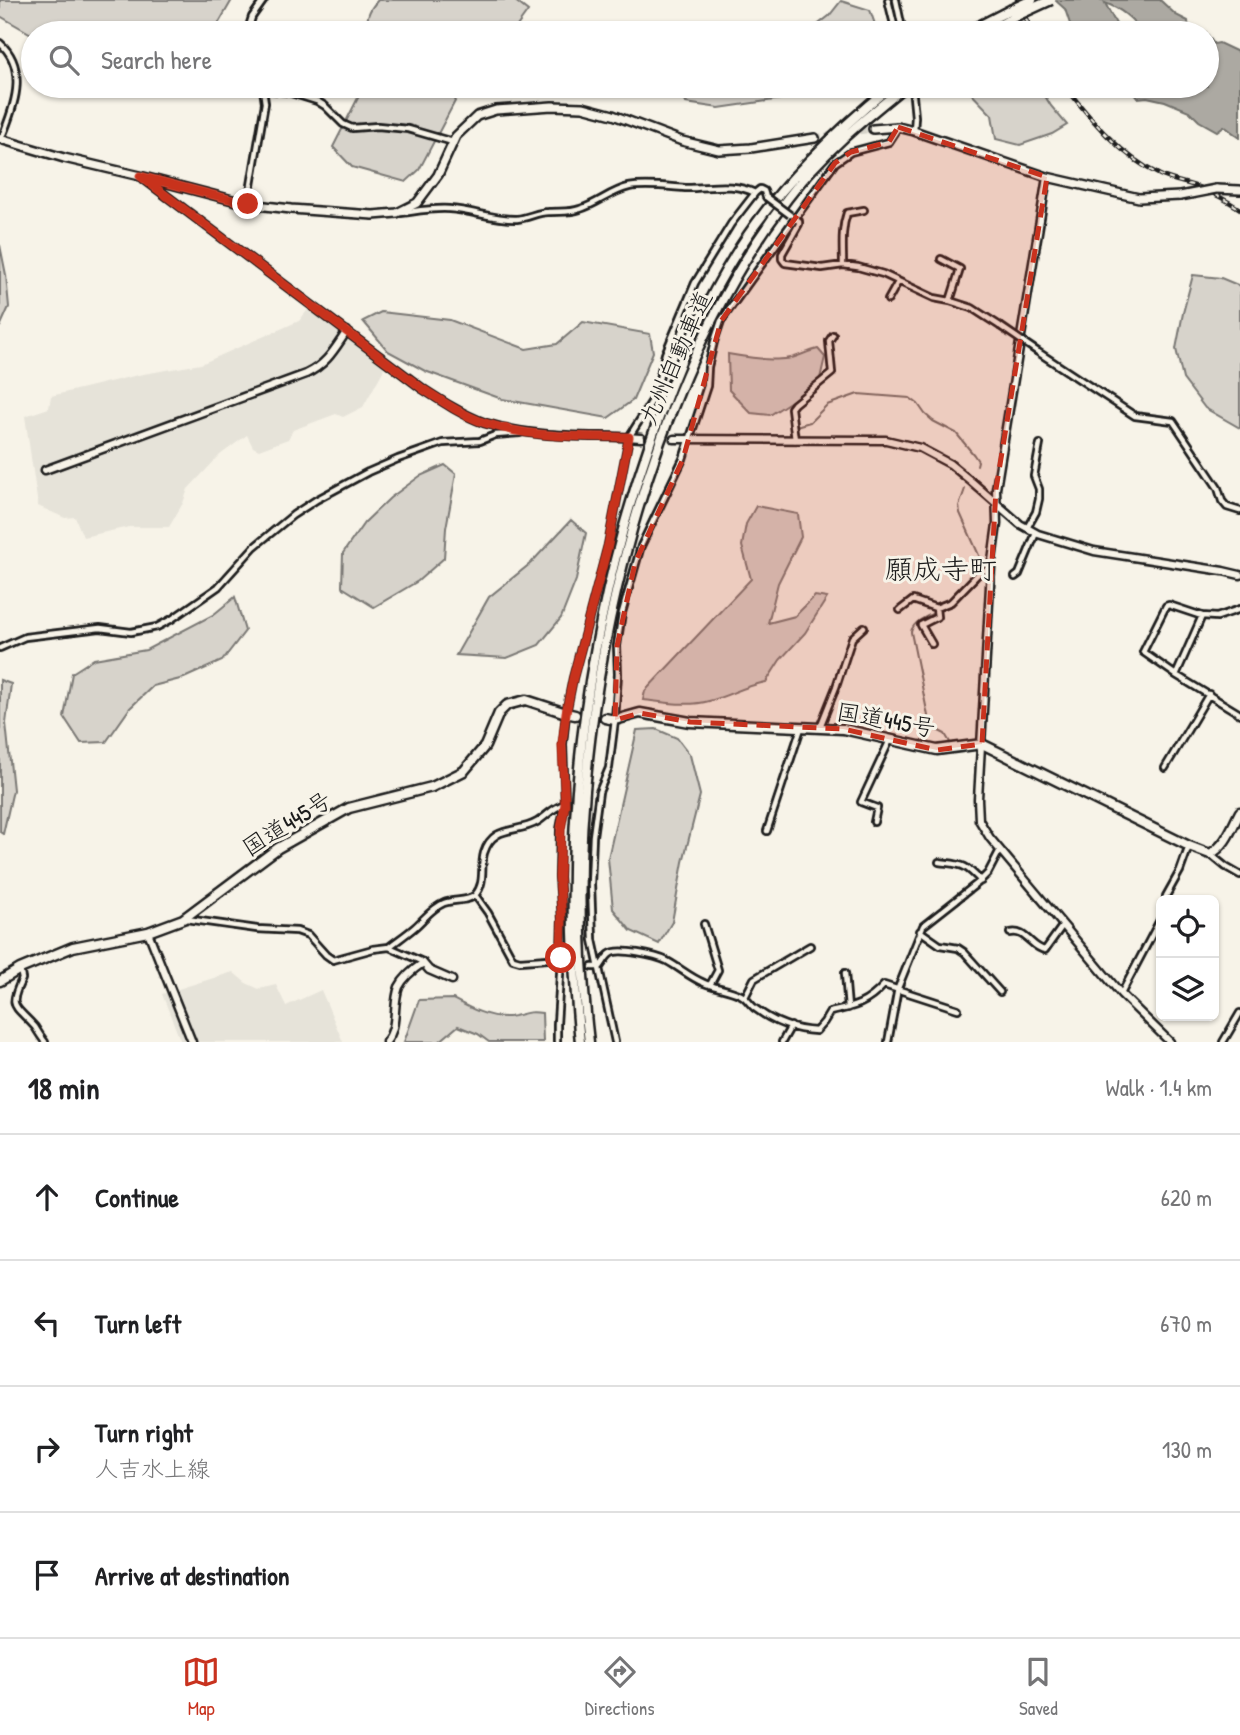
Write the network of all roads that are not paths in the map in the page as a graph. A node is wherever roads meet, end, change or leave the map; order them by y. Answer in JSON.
{"nodes":[{"id":1,"x":264,"y":0,"type":"edge"},
{"id":2,"x":888,"y":0,"type":"edge"},
{"id":3,"x":896,"y":0,"type":"edge"},
{"id":4,"x":1032,"y":0,"type":"edge"},
{"id":5,"x":1051,"y":0,"type":"edge"},
{"id":6,"x":1012,"y":14,"type":"junction"},
{"id":7,"x":252,"y":21,"type":"edge"},
{"id":8,"x":893,"y":21,"type":"edge"},
{"id":9,"x":900,"y":21,"type":"edge"},
{"id":10,"x":995,"y":21,"type":"edge"},
{"id":11,"x":1002,"y":21,"type":"edge"},
{"id":12,"x":0,"y":43,"type":"edge"},
{"id":13,"x":264,"y":98,"type":"edge"},
{"id":14,"x":307,"y":98,"type":"edge"},
{"id":15,"x":877,"y":98,"type":"edge"},
{"id":16,"x":890,"y":98,"type":"edge"},
{"id":17,"x":913,"y":98,"type":"edge"},
{"id":18,"x":898,"y":127,"type":"junction"},
{"id":19,"x":873,"y":128,"type":"tunnel mouth"},
{"id":20,"x":914,"y":131,"type":"junction"},
{"id":21,"x":815,"y":138,"type":"tunnel mouth"},
{"id":22,"x":1,"y":139,"type":"edge"},
{"id":23,"x":453,"y":142,"type":"junction"},
{"id":24,"x":140,"y":176,"type":"junction"},
{"id":25,"x":1047,"y":177,"type":"junction"},
{"id":26,"x":1240,"y":190,"type":"edge"},
{"id":27,"x":755,"y":193,"type":"junction"},
{"id":28,"x":248,"y":204,"type":"junction"},
{"id":29,"x":864,"y":210,"type":"dead end"},
{"id":30,"x":397,"y":213,"type":"junction"},
{"id":31,"x":793,"y":216,"type":"junction"},
{"id":32,"x":941,"y":259,"type":"dead end"},
{"id":33,"x":843,"y":265,"type":"junction"},
{"id":34,"x":898,"y":282,"type":"junction"},
{"id":35,"x":888,"y":300,"type":"dead end"},
{"id":36,"x":950,"y":300,"type":"junction"},
{"id":37,"x":347,"y":331,"type":"junction"},
{"id":38,"x":833,"y":335,"type":"dead end"},
{"id":39,"x":528,"y":433,"type":"junction"},
{"id":40,"x":629,"y":437,"type":"junction"},
{"id":41,"x":641,"y":438,"type":"tunnel mouth"},
{"id":42,"x":674,"y":439,"type":"tunnel mouth"},
{"id":43,"x":689,"y":440,"type":"junction"},
{"id":44,"x":795,"y":440,"type":"junction"},
{"id":45,"x":1040,"y":444,"type":"dead end"},
{"id":46,"x":45,"y":470,"type":"dead end"},
{"id":47,"x":997,"y":505,"type":"junction"},
{"id":48,"x":1240,"y":511,"type":"edge"},
{"id":49,"x":1027,"y":528,"type":"junction"},
{"id":50,"x":1036,"y":533,"type":"junction"},
{"id":51,"x":991,"y":571,"type":"junction"},
{"id":52,"x":1240,"y":575,"type":"edge"},
{"id":53,"x":1015,"y":577,"type":"dead end"},
{"id":54,"x":936,"y":608,"type":"junction"},
{"id":55,"x":1240,"y":609,"type":"edge"},
{"id":56,"x":900,"y":610,"type":"dead end"},
{"id":57,"x":1202,"y":616,"type":"junction"},
{"id":58,"x":864,"y":627,"type":"dead end"},
{"id":59,"x":932,"y":643,"type":"dead end"},
{"id":60,"x":0,"y":648,"type":"edge"},
{"id":61,"x":1176,"y":675,"type":"junction"},
{"id":62,"x":1209,"y":694,"type":"junction"},
{"id":63,"x":570,"y":714,"type":"junction"},
{"id":64,"x":1240,"y":714,"type":"edge"},
{"id":65,"x":605,"y":718,"type":"tunnel mouth"},
{"id":66,"x":615,"y":720,"type":"junction"},
{"id":67,"x":801,"y":727,"type":"junction"},
{"id":68,"x":819,"y":728,"type":"junction"},
{"id":69,"x":890,"y":739,"type":"junction"},
{"id":70,"x":982,"y":744,"type":"junction"},
{"id":71,"x":1165,"y":768,"type":"dead end"},
{"id":72,"x":565,"y":804,"type":"junction"},
{"id":73,"x":1240,"y":812,"type":"edge"},
{"id":74,"x":874,"y":822,"type":"dead end"},
{"id":75,"x":767,"y":831,"type":"dead end"},
{"id":76,"x":1189,"y":846,"type":"junction"},
{"id":77,"x":1000,"y":850,"type":"junction"},
{"id":78,"x":1210,"y":853,"type":"junction"},
{"id":79,"x":939,"y":862,"type":"dead end"},
{"id":80,"x":1240,"y":875,"type":"edge"},
{"id":81,"x":981,"y":881,"type":"junction"},
{"id":82,"x":475,"y":895,"type":"junction"},
{"id":83,"x":1167,"y":895,"type":"edge"},
{"id":84,"x":183,"y":919,"type":"junction"},
{"id":85,"x":704,"y":924,"type":"dead end"},
{"id":86,"x":1063,"y":925,"type":"junction"},
{"id":87,"x":1156,"y":928,"type":"edge"},
{"id":88,"x":920,"y":931,"type":"junction"},
{"id":89,"x":148,"y":932,"type":"junction"},
{"id":90,"x":1010,"y":933,"type":"dead end"},
{"id":91,"x":810,"y":946,"type":"dead end"},
{"id":92,"x":389,"y":947,"type":"junction"},
{"id":93,"x":561,"y":958,"type":"junction"},
{"id":94,"x":423,"y":963,"type":"junction"},
{"id":95,"x":592,"y":967,"type":"dead end"},
{"id":96,"x":600,"y":967,"type":"junction"},
{"id":97,"x":20,"y":969,"type":"junction"},
{"id":98,"x":845,"y":973,"type":"dead end"},
{"id":99,"x":452,"y":980,"type":"dead end"},
{"id":100,"x":0,"y":981,"type":"edge"},
{"id":101,"x":710,"y":985,"type":"junction"},
{"id":102,"x":898,"y":988,"type":"junction"},
{"id":103,"x":1000,"y":992,"type":"dead end"},
{"id":104,"x":1121,"y":994,"type":"junction"},
{"id":105,"x":745,"y":997,"type":"junction"},
{"id":106,"x":848,"y":1008,"type":"junction"},
{"id":107,"x":958,"y":1009,"type":"dead end"},
{"id":108,"x":1240,"y":1013,"type":"edge"},
{"id":109,"x":791,"y":1026,"type":"junction"},
{"id":110,"x":45,"y":1042,"type":"edge"},
{"id":111,"x":191,"y":1042,"type":"edge"},
{"id":112,"x":386,"y":1042,"type":"edge"},
{"id":113,"x":557,"y":1042,"type":"edge"},
{"id":114,"x":580,"y":1042,"type":"edge"},
{"id":115,"x":589,"y":1042,"type":"edge"},
{"id":116,"x":615,"y":1042,"type":"edge"},
{"id":117,"x":782,"y":1042,"type":"edge"},
{"id":118,"x":888,"y":1042,"type":"edge"},
{"id":119,"x":1170,"y":1042,"type":"edge"},
{"id":120,"x":1223,"y":1042,"type":"edge"}],
"edges":[{"from":1,"to":7,"type":"street"},
{"from":2,"to":8,"type":"street"},
{"from":3,"to":9,"type":"street"},
{"from":4,"to":6,"type":"highway","bridge":true},
{"from":5,"to":6,"type":"highway","bridge":true},
{"from":6,"to":10,"type":"highway"},
{"from":6,"to":11,"type":"highway"},
{"from":12,"to":22,"type":"street"},
{"from":13,"to":28,"type":"street"},
{"from":14,"to":23,"type":"street"},
{"from":15,"to":114,"type":"highway","name":"九州自動車道"},
{"from":16,"to":115,"type":"highway","name":"九州自動車道"},
{"from":17,"to":20,"type":"street"},
{"from":18,"to":19,"type":"main road"},
{"from":18,"to":20,"type":"main road"},
{"from":18,"to":31,"type":"street"},
{"from":20,"to":25,"type":"main road"},
{"from":21,"to":23,"type":"main road"},
{"from":22,"to":24,"type":"main road"},
{"from":23,"to":30,"type":"main road"},
{"from":24,"to":28,"type":"main road"},
{"from":24,"to":37,"type":"street"},
{"from":25,"to":26,"type":"main road","bridge":true},
{"from":25,"to":47,"type":"street"},
{"from":27,"to":30,"type":"street"},
{"from":27,"to":31,"type":"street","bridge":true},
{"from":27,"to":40,"type":"street"},
{"from":28,"to":30,"type":"main road"},
{"from":29,"to":33,"type":"street"},
{"from":31,"to":33,"type":"street"},
{"from":31,"to":43,"type":"street"},
{"from":32,"to":36,"type":"street"},
{"from":33,"to":34,"type":"street"},
{"from":34,"to":35,"type":"street"},
{"from":34,"to":36,"type":"street"},
{"from":36,"to":48,"type":"street","bridge":true},
{"from":37,"to":39,"type":"street"},
{"from":37,"to":46,"type":"street"},
{"from":38,"to":44,"type":"street"},
{"from":39,"to":40,"type":"street"},
{"from":39,"to":60,"type":"street"},
{"from":40,"to":41,"type":"street"},
{"from":40,"to":63,"type":"street"},
{"from":42,"to":43,"type":"street"},
{"from":43,"to":44,"type":"street"},
{"from":43,"to":66,"type":"street"},
{"from":44,"to":47,"type":"street"},
{"from":45,"to":49,"type":"street"},
{"from":47,"to":49,"type":"street"},
{"from":47,"to":51,"type":"street"},
{"from":49,"to":50,"type":"street"},
{"from":50,"to":52,"type":"street"},
{"from":50,"to":53,"type":"street"},
{"from":51,"to":54,"type":"street"},
{"from":51,"to":70,"type":"street"},
{"from":54,"to":56,"type":"street"},
{"from":54,"to":59,"type":"street"},
{"from":55,"to":57,"type":"street"},
{"from":57,"to":61,"type":"street"},
{"from":57,"to":61,"type":"street"},
{"from":58,"to":68,"type":"street"},
{"from":61,"to":62,"type":"street"},
{"from":62,"to":64,"type":"street"},
{"from":62,"to":71,"type":"street"},
{"from":63,"to":72,"type":"street"},
{"from":63,"to":84,"type":"highway","name":"国道445号"},
{"from":65,"to":66,"type":"highway","name":"国道445号"},
{"from":66,"to":67,"type":"highway","name":"国道445号"},
{"from":66,"to":96,"type":"street"},
{"from":67,"to":68,"type":"highway","name":"国道445号"},
{"from":67,"to":75,"type":"street"},
{"from":68,"to":69,"type":"highway","name":"国道445号"},
{"from":69,"to":70,"type":"highway","name":"国道445号"},
{"from":69,"to":74,"type":"street"},
{"from":70,"to":76,"type":"highway"},
{"from":70,"to":77,"type":"street"},
{"from":72,"to":82,"type":"street"},
{"from":72,"to":93,"type":"street"},
{"from":73,"to":78,"type":"highway"},
{"from":76,"to":78,"type":"highway"},
{"from":76,"to":83,"type":"street"},
{"from":77,"to":81,"type":"street"},
{"from":77,"to":86,"type":"street"},
{"from":78,"to":80,"type":"street"},
{"from":79,"to":81,"type":"street"},
{"from":81,"to":88,"type":"street"},
{"from":82,"to":92,"type":"street"},
{"from":82,"to":93,"type":"street"},
{"from":84,"to":89,"type":"highway","name":"国道445号"},
{"from":84,"to":92,"type":"street"},
{"from":85,"to":101,"type":"street"},
{"from":86,"to":90,"type":"street"},
{"from":86,"to":104,"type":"street"},
{"from":87,"to":104,"type":"street"},
{"from":88,"to":102,"type":"street"},
{"from":88,"to":103,"type":"street"},
{"from":89,"to":97,"type":"highway","name":"国道445号"},
{"from":89,"to":111,"type":"street"},
{"from":91,"to":105,"type":"street"},
{"from":92,"to":94,"type":"street"},
{"from":93,"to":113,"type":"street"},
{"from":94,"to":99,"type":"street"},
{"from":94,"to":112,"type":"street"},
{"from":95,"to":96,"type":"street"},
{"from":96,"to":101,"type":"street"},
{"from":96,"to":116,"type":"street"},
{"from":97,"to":100,"type":"highway","name":"国道445号"},
{"from":97,"to":110,"type":"street"},
{"from":98,"to":106,"type":"street"},
{"from":101,"to":105,"type":"street"},
{"from":102,"to":106,"type":"street"},
{"from":102,"to":107,"type":"street"},
{"from":102,"to":118,"type":"street"},
{"from":104,"to":119,"type":"street"},
{"from":105,"to":109,"type":"street"},
{"from":106,"to":109,"type":"street"},
{"from":108,"to":120,"type":"street"},
{"from":109,"to":117,"type":"street"}]}
